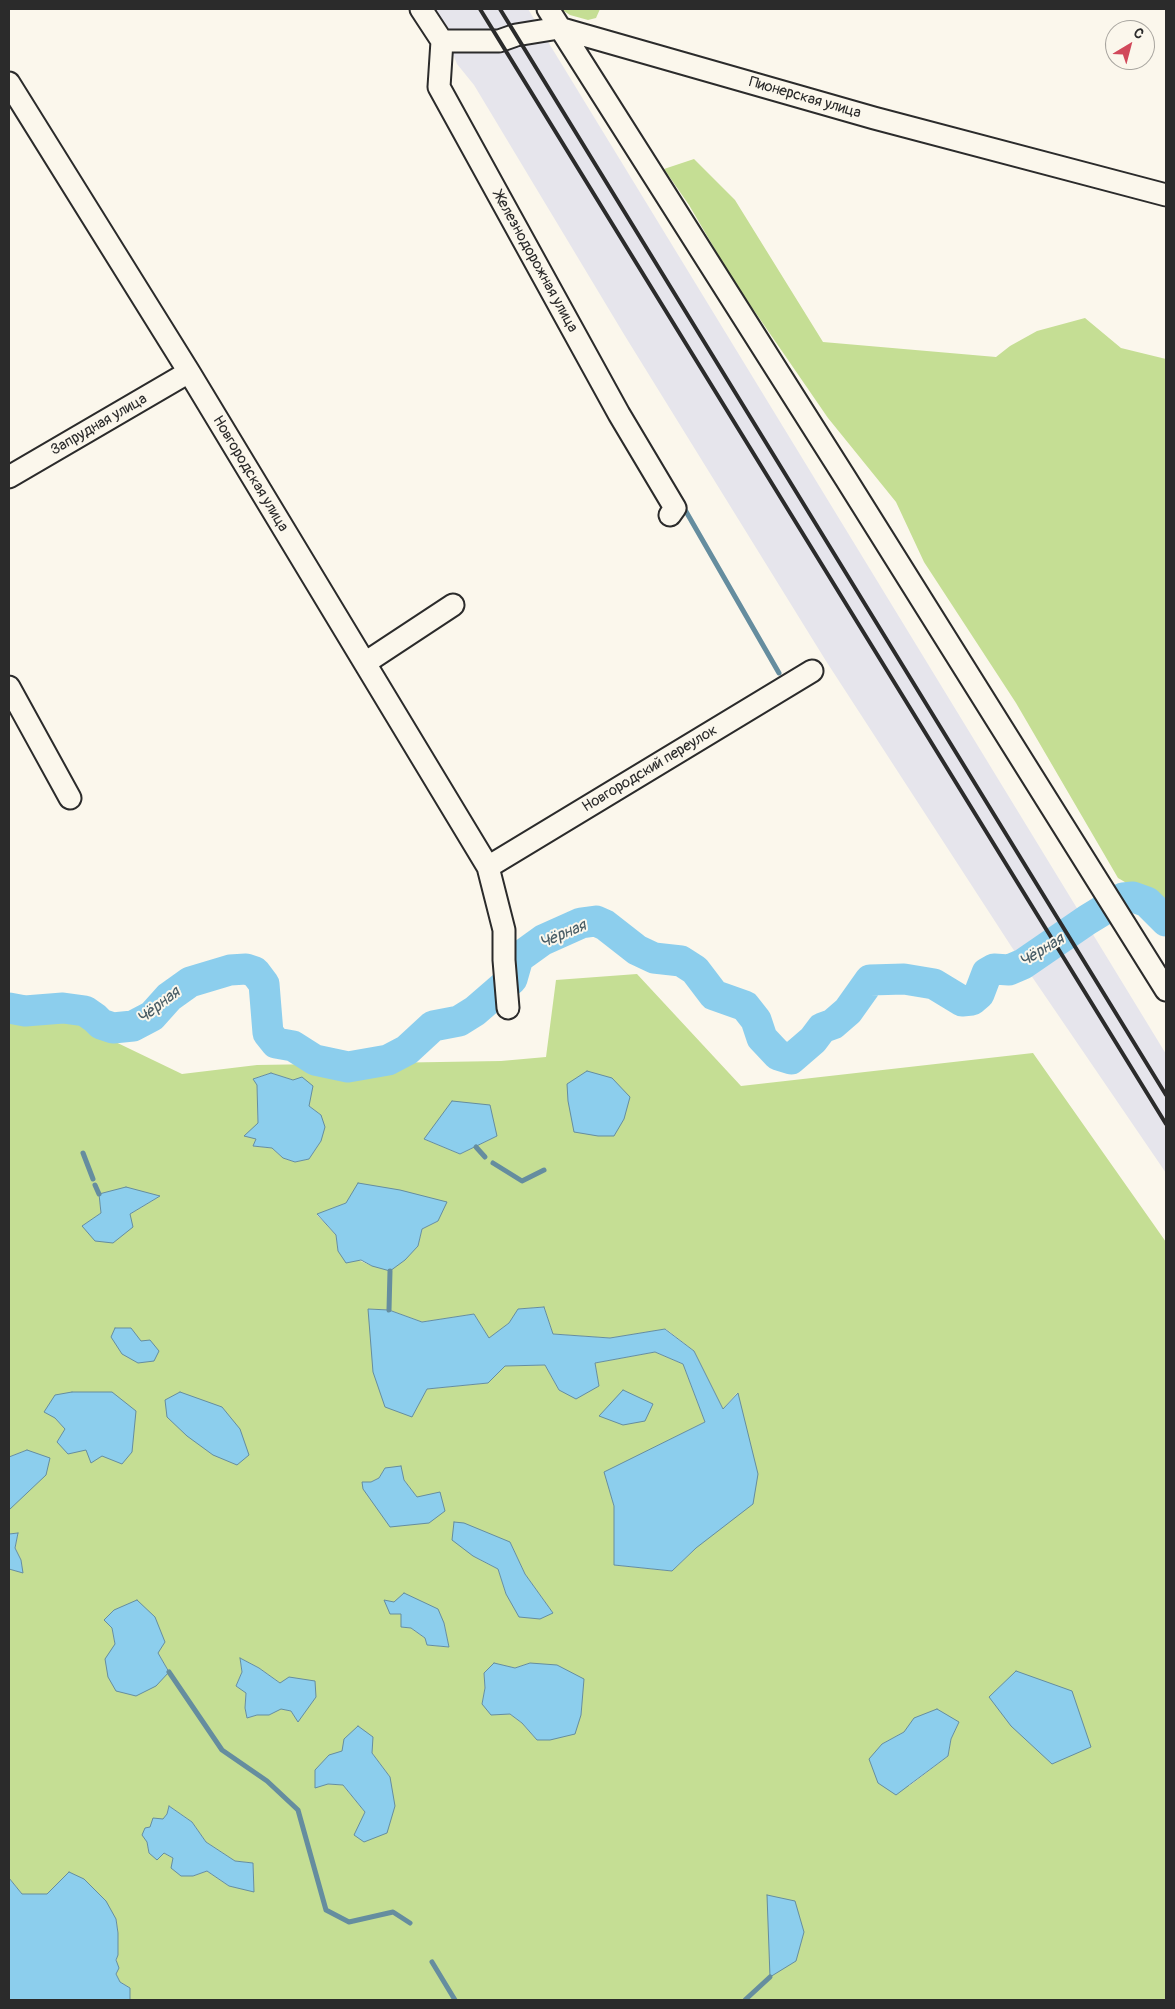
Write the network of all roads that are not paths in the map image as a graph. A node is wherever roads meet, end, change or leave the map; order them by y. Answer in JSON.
{"nodes":[{"id":1,"x":421,"y":9,"type":"edge"},
{"id":2,"x":548,"y":9,"type":"edge"},
{"id":3,"x":559,"y":28,"type":"junction"},
{"id":4,"x":442,"y":41,"type":"junction"},
{"id":5,"x":9,"y":83,"type":"edge"},
{"id":6,"x":1166,"y":195,"type":"edge"},
{"id":7,"x":189,"y":372,"type":"junction"},
{"id":8,"x":9,"y":477,"type":"edge"},
{"id":9,"x":672,"y":512,"type":"dead end"},
{"id":10,"x":453,"y":605,"type":"dead end"},
{"id":11,"x":364,"y":663,"type":"junction"},
{"id":12,"x":812,"y":670,"type":"dead end"},
{"id":13,"x":9,"y":687,"type":"edge"},
{"id":14,"x":70,"y":798,"type":"dead end"},
{"id":15,"x":488,"y":867,"type":"junction"},
{"id":16,"x":1166,"y":990,"type":"edge"},
{"id":17,"x":508,"y":1008,"type":"dead end"}],
"edges":[{"from":1,"to":4,"type":"street"},
{"from":2,"to":3,"type":"street"},
{"from":3,"to":4,"type":"street","name":"Пионерская улица"},
{"from":3,"to":6,"type":"street","name":"Пионерская улица"},
{"from":3,"to":16,"type":"street"},
{"from":4,"to":9,"type":"street","name":"Железнодорожная улица"},
{"from":5,"to":7,"type":"street","name":"Новгородская улица"},
{"from":7,"to":8,"type":"street","name":"Запрудная улица"},
{"from":7,"to":11,"type":"street","name":"Новгородская улица"},
{"from":10,"to":11,"type":"street"},
{"from":11,"to":15,"type":"street","name":"Новгородская улица"},
{"from":12,"to":15,"type":"street","name":"Новгородский переулок"},
{"from":13,"to":14,"type":"street"},
{"from":15,"to":17,"type":"street","name":"Новгородская улица"}]}
